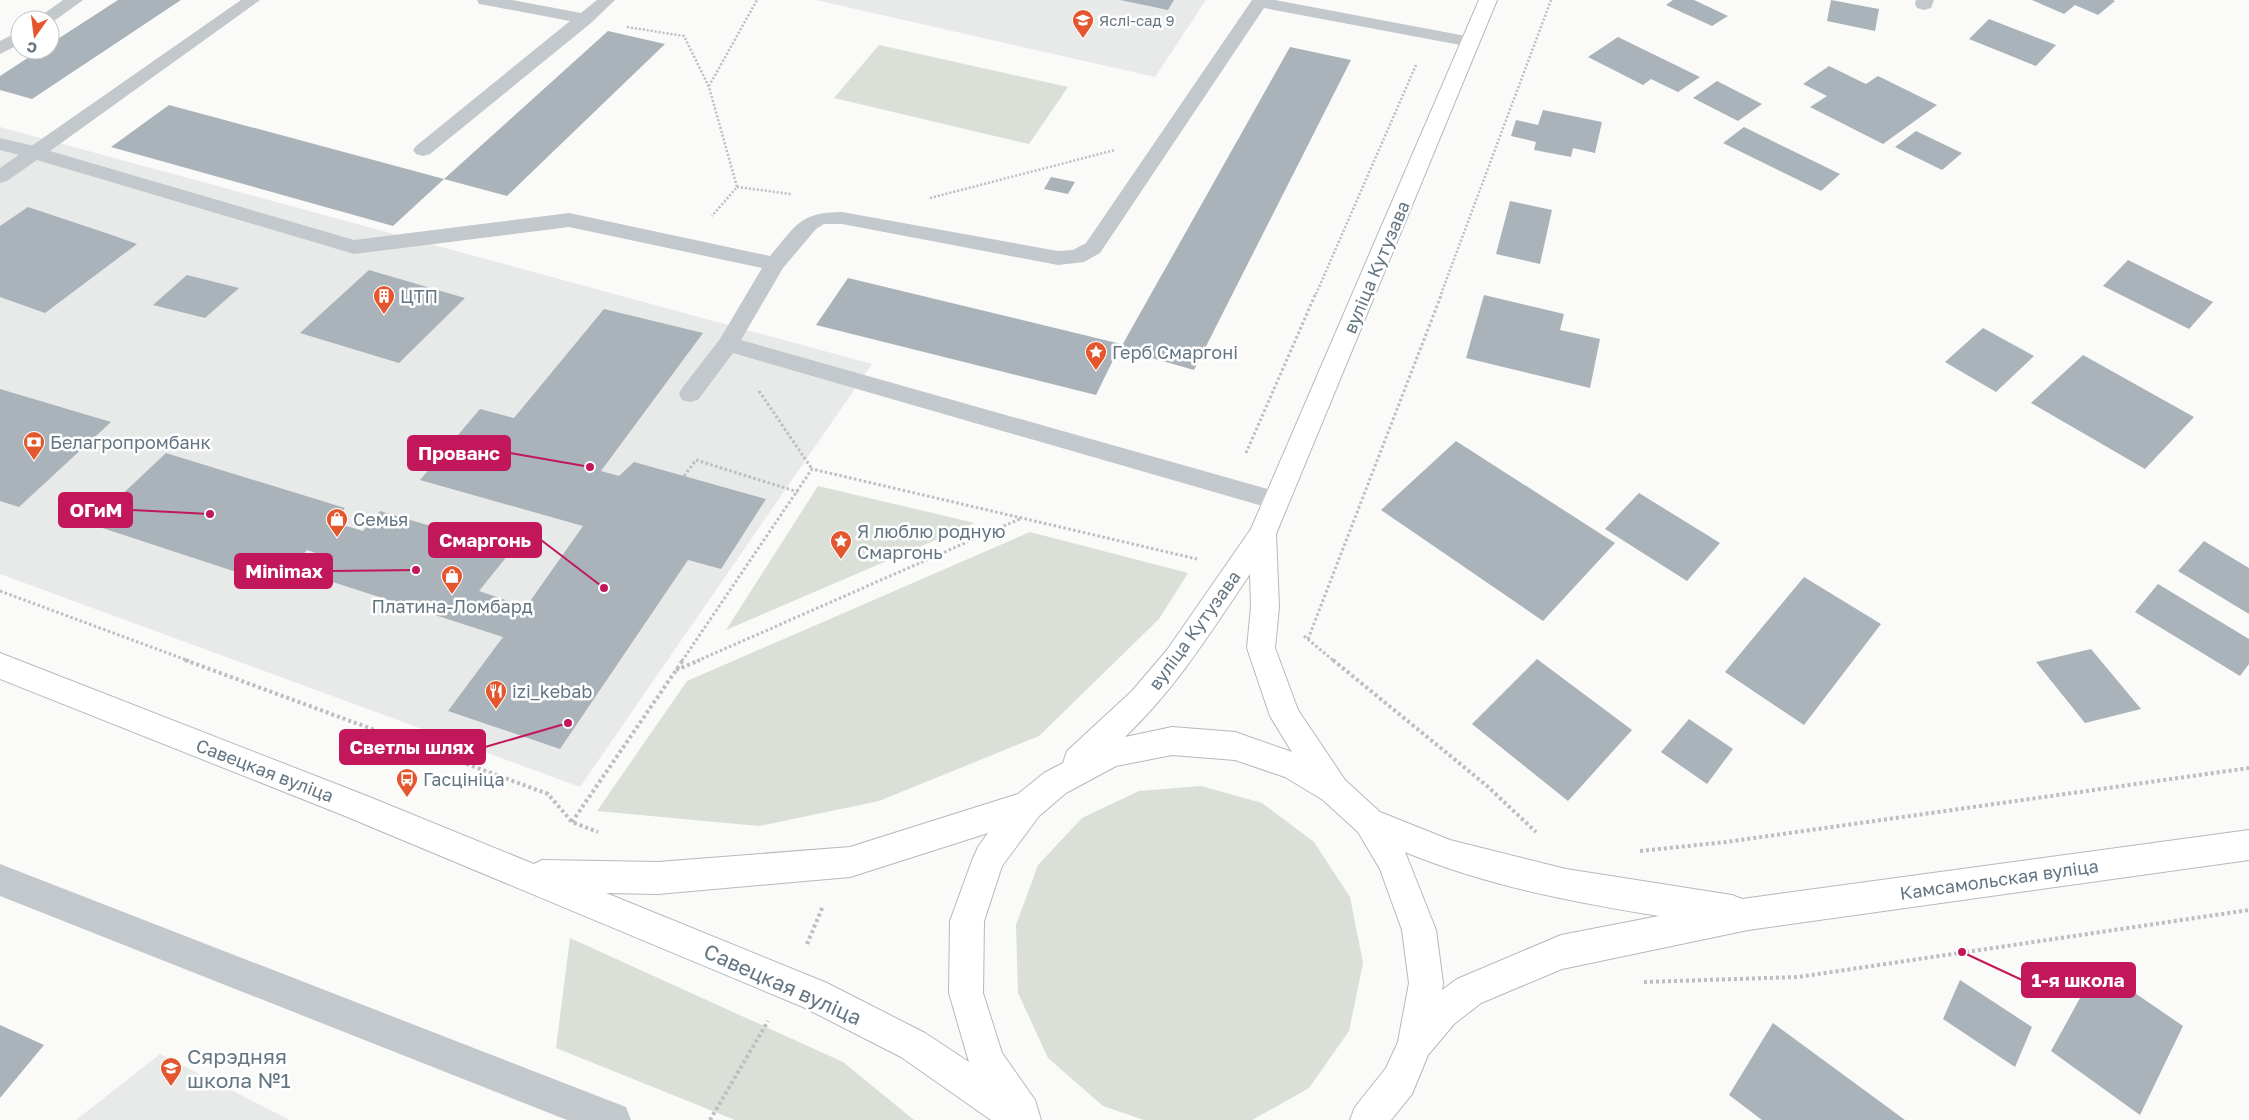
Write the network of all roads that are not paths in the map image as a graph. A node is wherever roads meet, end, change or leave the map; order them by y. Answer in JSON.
{"nodes":[{"id":1,"x":75,"y":0,"type":"edge"},
{"id":2,"x":252,"y":0,"type":"edge"},
{"id":3,"x":485,"y":0,"type":"edge"},
{"id":4,"x":607,"y":0,"type":"edge"},
{"id":5,"x":1488,"y":0,"type":"edge"},
{"id":6,"x":1260,"y":1,"type":"edge"},
{"id":7,"x":60,"y":10,"type":"edge"},
{"id":8,"x":585,"y":19,"type":"junction"},
{"id":9,"x":1471,"y":42,"type":"junction"},
{"id":10,"x":0,"y":144,"type":"edge"},
{"id":11,"x":423,"y":150,"type":"dead end"},
{"id":12,"x":35,"y":153,"type":"junction"},
{"id":13,"x":0,"y":177,"type":"edge"},
{"id":14,"x":775,"y":264,"type":"junction"},
{"id":15,"x":728,"y":344,"type":"junction"},
{"id":16,"x":690,"y":394,"type":"dead end"},
{"id":17,"x":1276,"y":501,"type":"junction"},
{"id":18,"x":1262,"y":534,"type":"junction"},
{"id":19,"x":0,"y":666,"type":"edge"},
{"id":20,"x":1055,"y":783,"type":"junction"},
{"id":21,"x":1334,"y":790,"type":"junction"},
{"id":22,"x":1028,"y":806,"type":"junction"},
{"id":23,"x":1369,"y":822,"type":"junction"},
{"id":24,"x":2249,"y":845,"type":"edge"},
{"id":25,"x":528,"y":876,"type":"junction"},
{"id":26,"x":0,"y":880,"type":"edge"},
{"id":27,"x":1748,"y":914,"type":"junction"},
{"id":28,"x":1415,"y":1043,"type":"junction"},
{"id":29,"x":1399,"y":1081,"type":"junction"},
{"id":30,"x":613,"y":1120,"type":"edge"},
{"id":31,"x":1023,"y":1120,"type":"edge"},
{"id":32,"x":1027,"y":1120,"type":"edge"},
{"id":33,"x":1368,"y":1120,"type":"edge"},
{"id":34,"x":1396,"y":1120,"type":"edge"}],
"edges":[{"from":1,"to":7,"type":"lane"},
{"from":2,"to":12,"type":"lane"},
{"from":3,"to":8,"type":"lane"},
{"from":4,"to":8,"type":"lane"},
{"from":5,"to":9,"type":"main road","name":"вуліца Кутузава"},
{"from":6,"to":9,"type":"lane"},
{"from":6,"to":14,"type":"lane"},
{"from":8,"to":11,"type":"lane"},
{"from":9,"to":17,"type":"main road","name":"вуліца Кутузава"},
{"from":10,"to":12,"type":"street"},
{"from":12,"to":13,"type":"lane"},
{"from":12,"to":14,"type":"lane"},
{"from":14,"to":15,"type":"lane"},
{"from":15,"to":16,"type":"lane"},
{"from":15,"to":17,"type":"lane"},
{"from":17,"to":18,"type":"main road","name":"вуліца Кутузава"},
{"from":18,"to":20,"type":"main road","name":"вуліца Кутузава"},
{"from":18,"to":21,"type":"main road","name":"вуліца Кутузава"},
{"from":19,"to":25,"type":"main road","name":"Савецкая вуліца"},
{"from":20,"to":21,"type":"main road"},
{"from":20,"to":22,"type":"main road"},
{"from":21,"to":23,"type":"main road"},
{"from":22,"to":25,"type":"main road","name":"Савецкая вуліца"},
{"from":22,"to":32,"type":"main road"},
{"from":23,"to":27,"type":"main road","name":"Камсамольская вуліца"},
{"from":23,"to":28,"type":"main road"},
{"from":24,"to":27,"type":"main road","name":"Камсамольская вуліца"},
{"from":25,"to":31,"type":"main road","name":"Савецкая вуліца"},
{"from":26,"to":30,"type":"street"},
{"from":27,"to":28,"type":"main road","name":"Камсамольская вуліца"},
{"from":28,"to":29,"type":"main road"},
{"from":29,"to":33,"type":"main road"},
{"from":29,"to":34,"type":"main road"}]}
